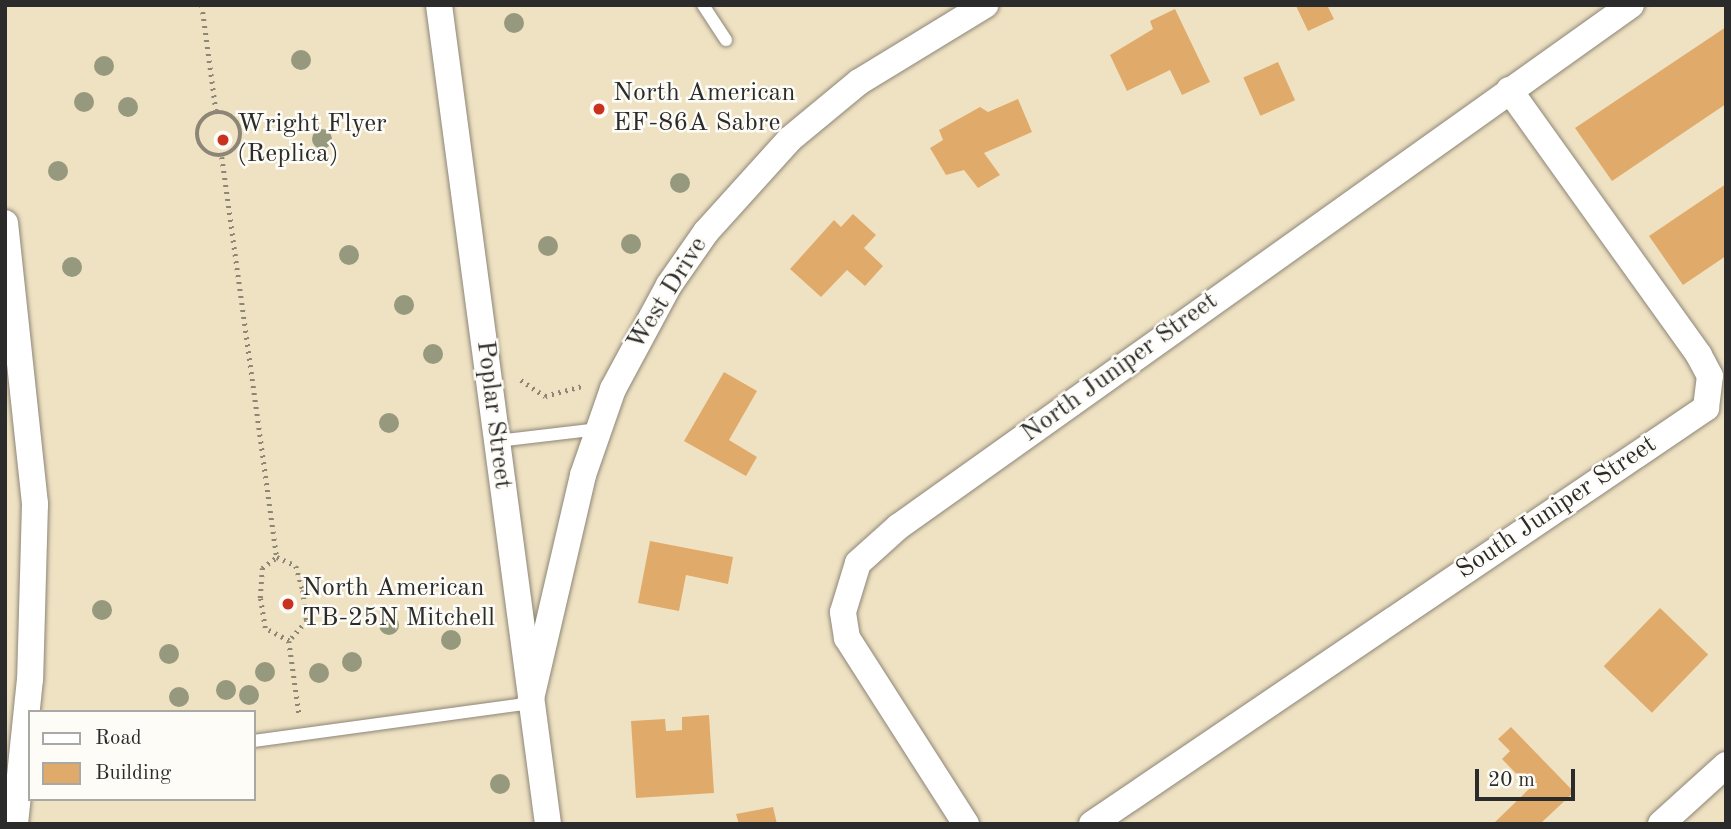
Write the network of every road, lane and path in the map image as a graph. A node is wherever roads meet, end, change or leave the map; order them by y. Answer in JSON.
{"nodes":[{"id":1,"x":202,"y":5,"type":"edge"},
{"id":2,"x":439,"y":5,"type":"edge"},
{"id":3,"x":703,"y":5,"type":"edge"},
{"id":4,"x":985,"y":5,"type":"edge"},
{"id":5,"x":1631,"y":5,"type":"edge"},
{"id":6,"x":726,"y":40,"type":"dead end"},
{"id":7,"x":1509,"y":90,"type":"junction"},
{"id":8,"x":216,"y":110,"type":"junction"},
{"id":9,"x":222,"y":157,"type":"junction"},
{"id":10,"x":5,"y":223,"type":"edge"},
{"id":11,"x":516,"y":368,"type":"dead end"},
{"id":12,"x":613,"y":388,"type":"junction"},
{"id":13,"x":600,"y":429,"type":"junction"},
{"id":14,"x":497,"y":441,"type":"junction"},
{"id":15,"x":277,"y":557,"type":"junction"},
{"id":16,"x":289,"y":641,"type":"junction"},
{"id":17,"x":530,"y":703,"type":"junction"},
{"id":18,"x":302,"y":734,"type":"junction"},
{"id":19,"x":256,"y":741,"type":"edge"},
{"id":20,"x":1726,"y":765,"type":"edge"},
{"id":21,"x":15,"y":824,"type":"edge"},
{"id":22,"x":548,"y":824,"type":"edge"},
{"id":23,"x":966,"y":824,"type":"edge"},
{"id":24,"x":1092,"y":824,"type":"edge"},
{"id":25,"x":1661,"y":824,"type":"edge"}],
"edges":[{"from":1,"to":8,"type":"path"},
{"from":2,"to":14,"type":"street","name":"Poplar Street"},
{"from":3,"to":6,"type":"lane"},
{"from":4,"to":12,"type":"street","name":"West Drive"},
{"from":5,"to":7,"type":"street","name":"North Juniper Street"},
{"from":7,"to":23,"type":"street","name":"North Juniper Street"},
{"from":7,"to":24,"type":"street","name":"South Juniper Street"},
{"from":8,"to":9,"type":"path"},
{"from":8,"to":9,"type":"path"},
{"from":9,"to":15,"type":"path"},
{"from":10,"to":21,"type":"street"},
{"from":11,"to":12,"type":"path"},
{"from":12,"to":13,"type":"street","name":"West Drive"},
{"from":13,"to":14,"type":"lane"},
{"from":13,"to":17,"type":"street","name":"West Drive"},
{"from":14,"to":17,"type":"street","name":"Poplar Street"},
{"from":15,"to":16,"type":"path"},
{"from":15,"to":16,"type":"path"},
{"from":16,"to":18,"type":"path"},
{"from":17,"to":18,"type":"lane"},
{"from":17,"to":22,"type":"street","name":"Poplar Street"},
{"from":18,"to":19,"type":"lane"},
{"from":20,"to":25,"type":"street"}]}
